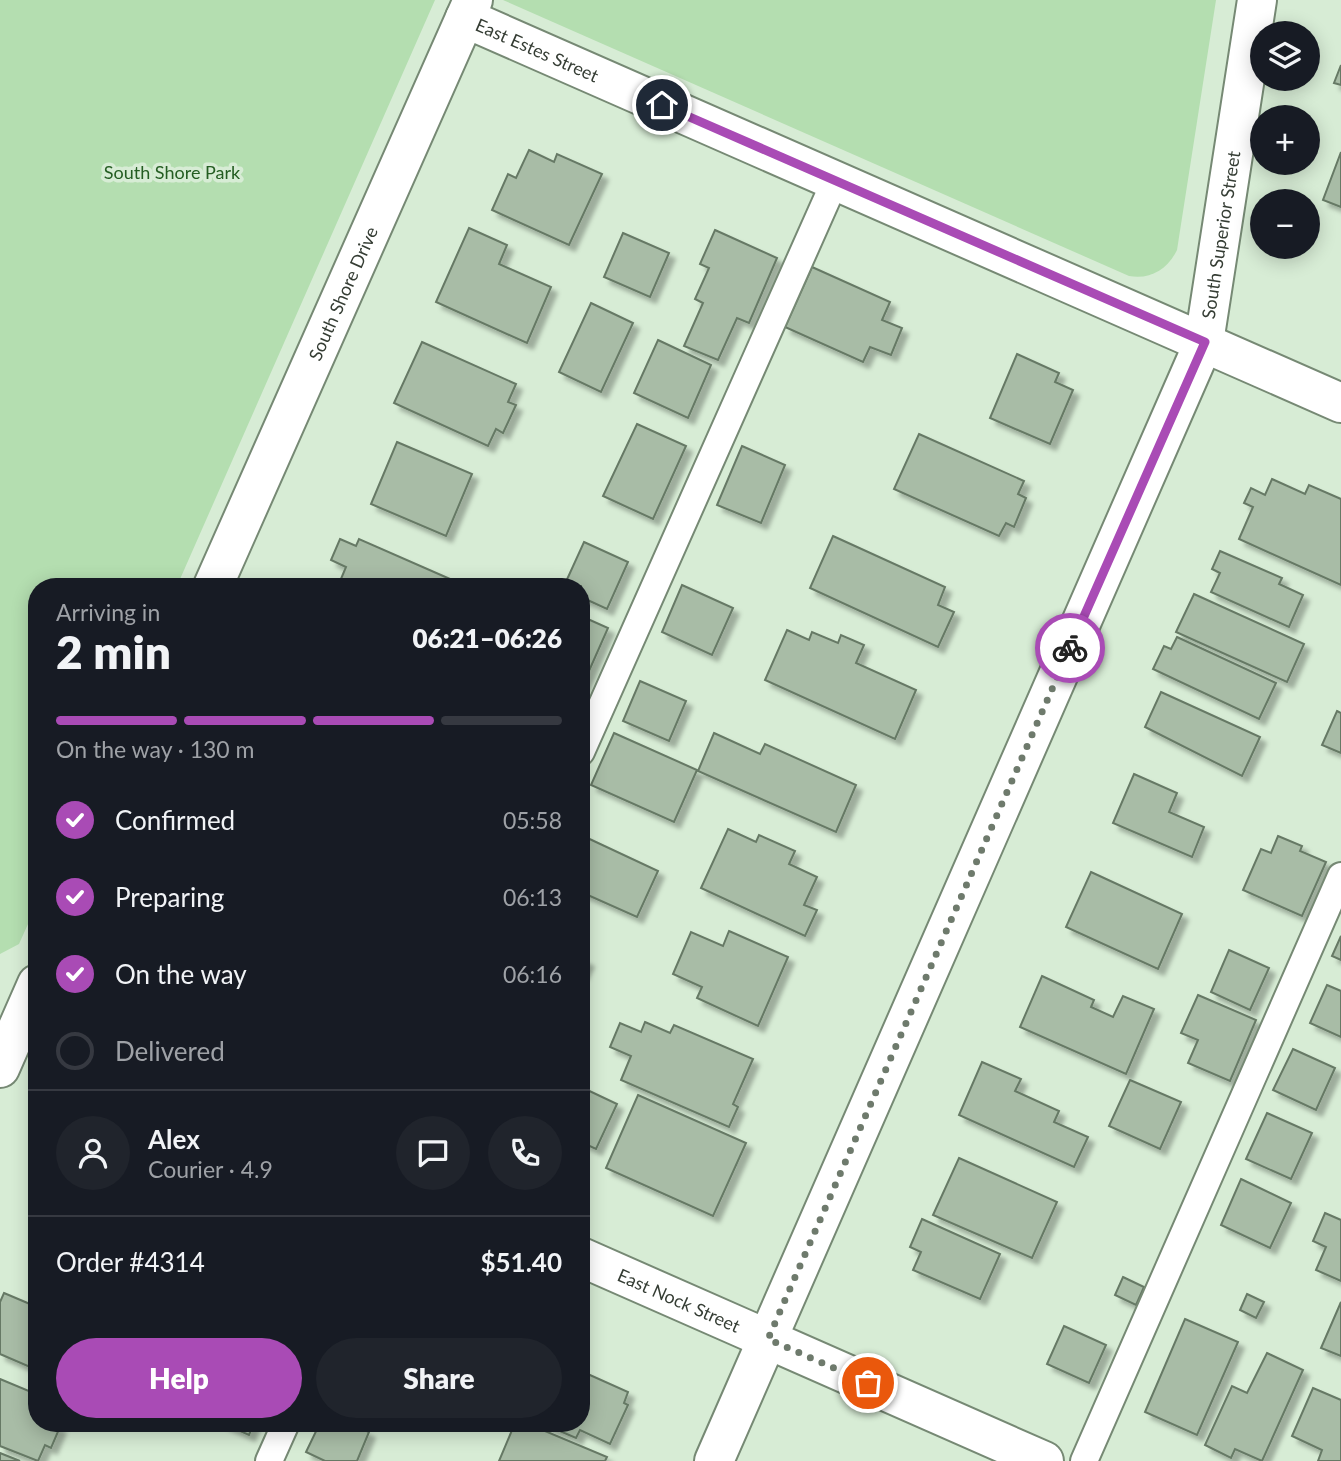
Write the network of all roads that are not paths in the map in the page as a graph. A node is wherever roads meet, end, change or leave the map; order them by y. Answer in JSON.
{"nodes":[{"id":1,"x":1257,"y":0,"type":"edge"},
{"id":2,"x":469,"y":9,"type":"edge"},
{"id":3,"x":835,"y":181,"type":"junction"},
{"id":4,"x":1205,"y":342,"type":"junction"},
{"id":5,"x":1341,"y":402,"type":"edge"},
{"id":6,"x":217,"y":578,"type":"edge"},
{"id":7,"x":590,"y":732,"type":"edge"},
{"id":8,"x":1341,"y":876,"type":"edge"},
{"id":9,"x":24,"y":1004,"type":"edge"},
{"id":10,"x":0,"y":1068,"type":"edge"},
{"id":11,"x":590,"y":1261,"type":"edge"},
{"id":12,"x":768,"y":1339,"type":"junction"},
{"id":13,"x":282,"y":1432,"type":"edge"},
{"id":14,"x":269,"y":1461,"type":"edge"},
{"id":15,"x":714,"y":1461,"type":"edge"},
{"id":16,"x":1044,"y":1461,"type":"edge"},
{"id":17,"x":1084,"y":1461,"type":"edge"}],
"edges":[{"from":1,"to":4,"type":"street","name":"South Superior Street"},
{"from":2,"to":3,"type":"street","name":"East Estes Street"},
{"from":2,"to":6,"type":"street","name":"South Shore Drive"},
{"from":3,"to":4,"type":"street","name":"East Estes Street"},
{"from":3,"to":7,"type":"lane"},
{"from":4,"to":5,"type":"street","name":"East Estes Street"},
{"from":4,"to":12,"type":"street","name":"South Superior Street"},
{"from":8,"to":17,"type":"lane"},
{"from":9,"to":10,"type":"street"},
{"from":11,"to":12,"type":"street","name":"East Nock Street"},
{"from":12,"to":15,"type":"street","name":"South Superior Street"},
{"from":12,"to":16,"type":"street","name":"East Nock Street"},
{"from":13,"to":14,"type":"lane"}]}
